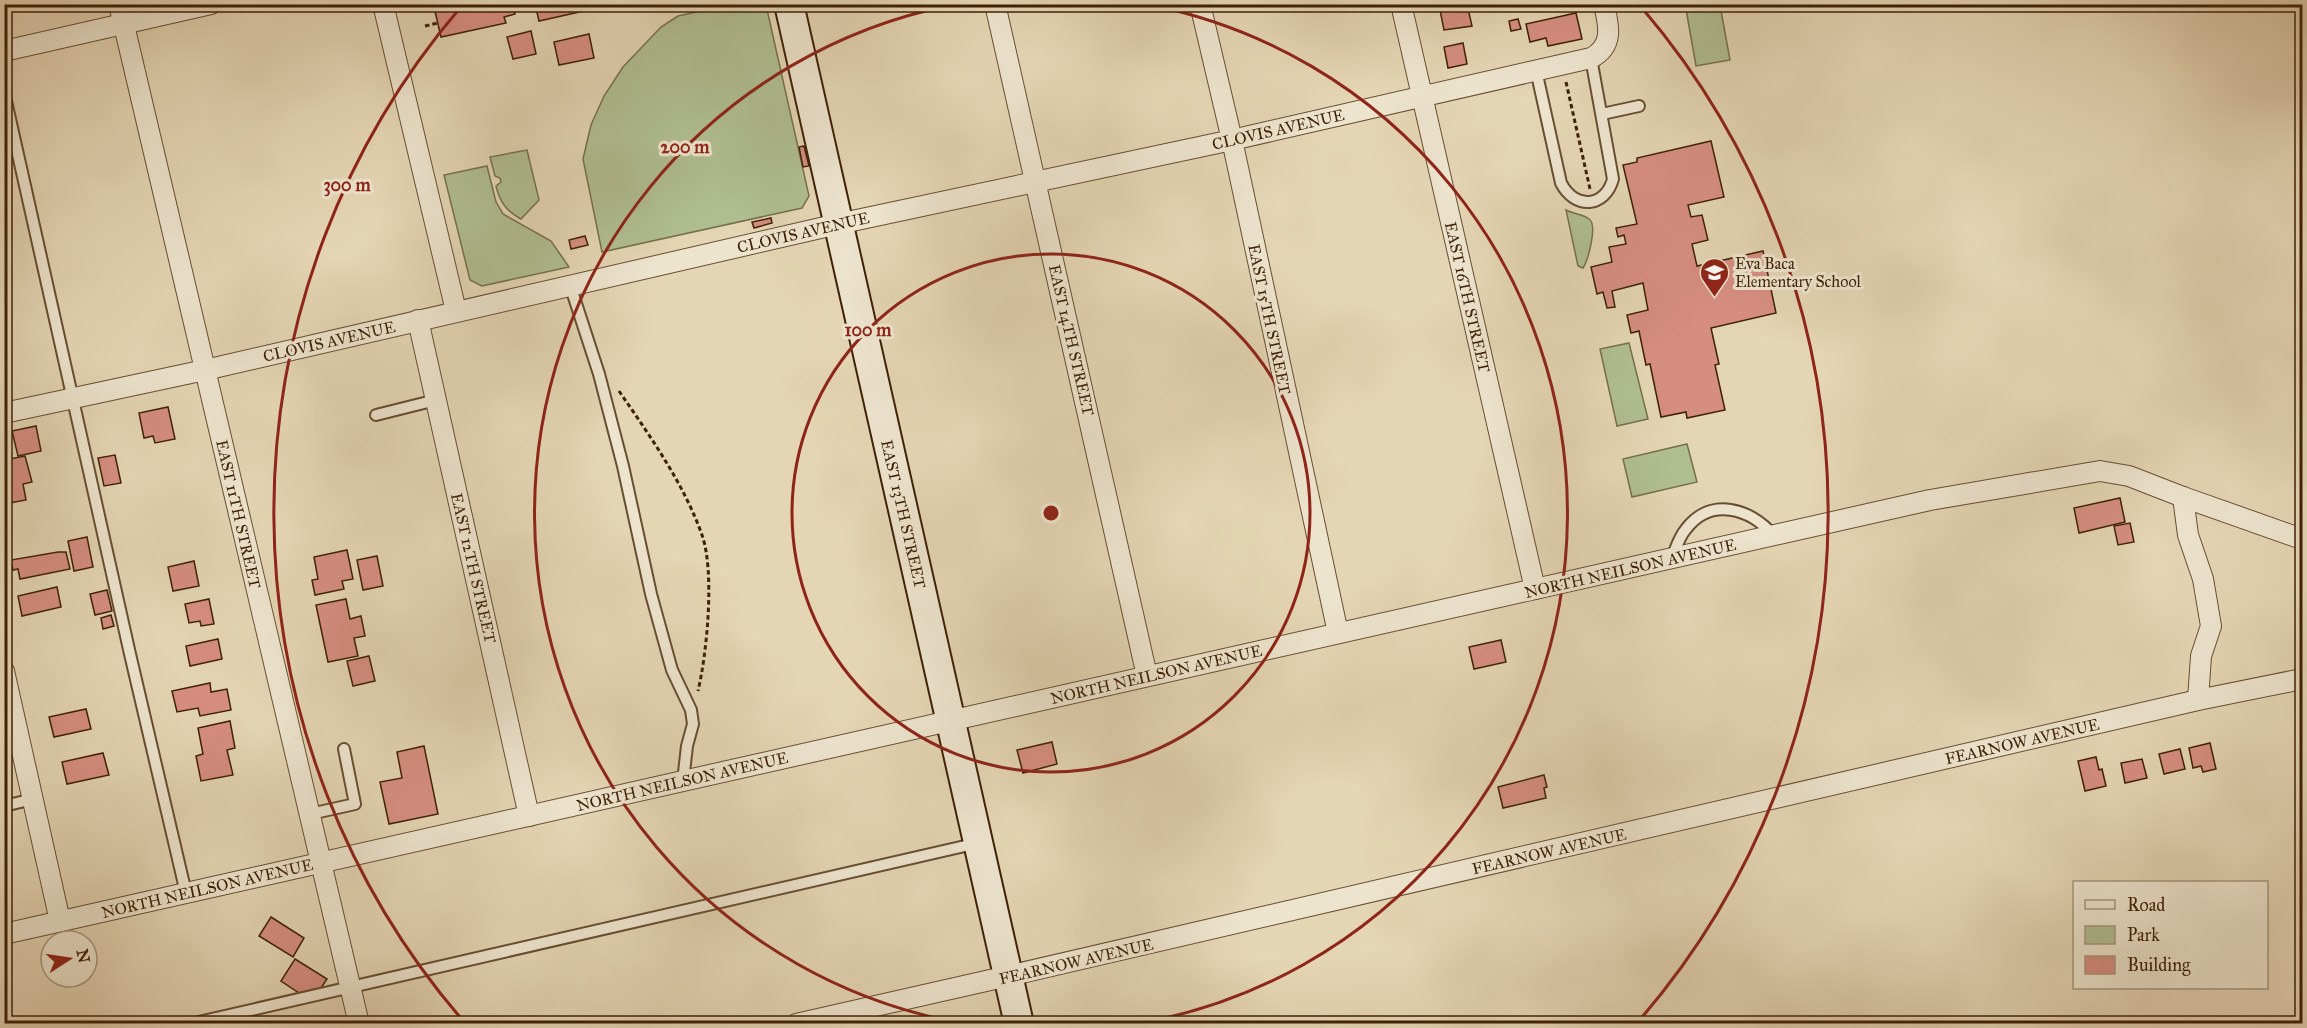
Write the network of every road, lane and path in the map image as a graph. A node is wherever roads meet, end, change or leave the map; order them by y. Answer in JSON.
{"nodes":[{"id":1,"x":119,"y":4,"type":"edge"},
{"id":2,"x":211,"y":4,"type":"edge"},
{"id":3,"x":383,"y":4,"type":"edge"},
{"id":4,"x":789,"y":4,"type":"edge"},
{"id":5,"x":995,"y":4,"type":"edge"},
{"id":6,"x":1200,"y":4,"type":"edge"},
{"id":7,"x":1401,"y":4,"type":"edge"},
{"id":8,"x":1604,"y":4,"type":"edge"},
{"id":9,"x":438,"y":23,"type":"dead end"},
{"id":10,"x":124,"y":24,"type":"junction"},
{"id":11,"x":425,"y":26,"type":"dead end"},
{"id":12,"x":4,"y":51,"type":"edge"},
{"id":13,"x":1596,"y":56,"type":"junction"},
{"id":14,"x":1536,"y":70,"type":"junction"},
{"id":15,"x":1566,"y":82,"type":"dead end"},
{"id":16,"x":4,"y":92,"type":"edge"},
{"id":17,"x":1422,"y":95,"type":"junction"},
{"id":18,"x":1639,"y":106,"type":"dead end"},
{"id":19,"x":1602,"y":114,"type":"junction"},
{"id":20,"x":1232,"y":140,"type":"junction"},
{"id":21,"x":1036,"y":181,"type":"junction"},
{"id":22,"x":1592,"y":201,"type":"junction"},
{"id":23,"x":838,"y":224,"type":"junction"},
{"id":24,"x":570,"y":285,"type":"junction"},
{"id":25,"x":456,"y":311,"type":"junction"},
{"id":26,"x":418,"y":320,"type":"junction"},
{"id":27,"x":205,"y":370,"type":"junction"},
{"id":28,"x":616,"y":387,"type":"dead end"},
{"id":29,"x":74,"y":398,"type":"junction"},
{"id":30,"x":436,"y":400,"type":"junction"},
{"id":31,"x":4,"y":413,"type":"edge"},
{"id":32,"x":376,"y":415,"type":"dead end"},
{"id":33,"x":2183,"y":498,"type":"junction"},
{"id":34,"x":1773,"y":535,"type":"junction"},
{"id":35,"x":2302,"y":539,"type":"edge"},
{"id":36,"x":1672,"y":558,"type":"junction"},
{"id":37,"x":1535,"y":589,"type":"junction"},
{"id":38,"x":1338,"y":633,"type":"junction"},
{"id":39,"x":4,"y":671,"type":"edge"},
{"id":40,"x":1147,"y":676,"type":"junction"},
{"id":41,"x":2302,"y":679,"type":"edge"},
{"id":42,"x":2198,"y":700,"type":"junction"},
{"id":43,"x":692,"y":717,"type":"junction"},
{"id":44,"x":950,"y":721,"type":"junction"},
{"id":45,"x":344,"y":749,"type":"dead end"},
{"id":46,"x":683,"y":781,"type":"junction"},
{"id":47,"x":33,"y":799,"type":"junction"},
{"id":48,"x":4,"y":806,"type":"edge"},
{"id":49,"x":309,"y":814,"type":"junction"},
{"id":50,"x":529,"y":816,"type":"junction"},
{"id":51,"x":978,"y":843,"type":"junction"},
{"id":52,"x":321,"y":862,"type":"junction"},
{"id":53,"x":186,"y":893,"type":"junction"},
{"id":54,"x":60,"y":921,"type":"junction"},
{"id":55,"x":4,"y":934,"type":"edge"},
{"id":56,"x":1008,"y":976,"type":"junction"},
{"id":57,"x":350,"y":987,"type":"junction"},
{"id":58,"x":190,"y":1023,"type":"edge"},
{"id":59,"x":359,"y":1023,"type":"edge"},
{"id":60,"x":796,"y":1023,"type":"edge"},
{"id":61,"x":1019,"y":1023,"type":"edge"}],
"edges":[{"from":1,"to":10,"type":"street","name":"EAST 11TH STREET"},
{"from":2,"to":10,"type":"street"},
{"from":3,"to":25,"type":"street"},
{"from":4,"to":23,"type":"street","name":"EAST 13TH STREET"},
{"from":5,"to":21,"type":"street","name":"EAST 14TH STREET"},
{"from":6,"to":20,"type":"street","name":"EAST 15TH STREET"},
{"from":7,"to":17,"type":"street","name":"EAST 16TH STREET"},
{"from":8,"to":13,"type":"street"},
{"from":9,"to":11,"type":"path"},
{"from":10,"to":12,"type":"street"},
{"from":10,"to":27,"type":"street","name":"EAST 11TH STREET"},
{"from":13,"to":14,"type":"street","name":"CLOVIS AVENUE"},
{"from":13,"to":19,"type":"lane"},
{"from":14,"to":17,"type":"street","name":"CLOVIS AVENUE"},
{"from":14,"to":22,"type":"lane"},
{"from":15,"to":22,"type":"path"},
{"from":16,"to":29,"type":"lane"},
{"from":17,"to":20,"type":"street","name":"CLOVIS AVENUE"},
{"from":17,"to":37,"type":"street","name":"EAST 16TH STREET"},
{"from":18,"to":19,"type":"lane"},
{"from":19,"to":22,"type":"lane"},
{"from":20,"to":21,"type":"street","name":"CLOVIS AVENUE"},
{"from":20,"to":38,"type":"street","name":"EAST 15TH STREET"},
{"from":21,"to":23,"type":"street","name":"CLOVIS AVENUE"},
{"from":21,"to":40,"type":"street","name":"EAST 14TH STREET"},
{"from":23,"to":24,"type":"street","name":"CLOVIS AVENUE"},
{"from":23,"to":44,"type":"street","name":"EAST 13TH STREET"},
{"from":24,"to":25,"type":"street","name":"CLOVIS AVENUE"},
{"from":24,"to":43,"type":"lane"},
{"from":25,"to":26,"type":"street","name":"CLOVIS AVENUE"},
{"from":26,"to":27,"type":"street","name":"CLOVIS AVENUE"},
{"from":26,"to":30,"type":"street","name":"EAST 12TH STREET"},
{"from":27,"to":29,"type":"street","name":"CLOVIS AVENUE"},
{"from":27,"to":49,"type":"street","name":"EAST 11TH STREET"},
{"from":28,"to":43,"type":"path"},
{"from":29,"to":31,"type":"street","name":"CLOVIS AVENUE"},
{"from":29,"to":53,"type":"lane"},
{"from":30,"to":32,"type":"lane"},
{"from":30,"to":50,"type":"street","name":"EAST 12TH STREET"},
{"from":33,"to":34,"type":"street","name":"NORTH NEILSON AVENUE"},
{"from":33,"to":35,"type":"street","name":"NORTH NEILSON AVENUE"},
{"from":33,"to":42,"type":"street"},
{"from":34,"to":36,"type":"street","name":"NORTH NEILSON AVENUE"},
{"from":34,"to":36,"type":"lane"},
{"from":36,"to":37,"type":"street","name":"NORTH NEILSON AVENUE"},
{"from":37,"to":38,"type":"street","name":"NORTH NEILSON AVENUE"},
{"from":38,"to":40,"type":"street","name":"NORTH NEILSON AVENUE"},
{"from":39,"to":47,"type":"street"},
{"from":40,"to":44,"type":"street","name":"NORTH NEILSON AVENUE"},
{"from":41,"to":42,"type":"street","name":"FEARNOW AVENUE"},
{"from":42,"to":56,"type":"street","name":"FEARNOW AVENUE"},
{"from":43,"to":46,"type":"lane"},
{"from":44,"to":46,"type":"street","name":"NORTH NEILSON AVENUE"},
{"from":44,"to":51,"type":"street","name":"EAST 13TH STREET"},
{"from":45,"to":49,"type":"lane"},
{"from":46,"to":50,"type":"street","name":"NORTH NEILSON AVENUE"},
{"from":47,"to":48,"type":"lane"},
{"from":47,"to":54,"type":"street"},
{"from":49,"to":52,"type":"street","name":"EAST 11TH STREET"},
{"from":50,"to":52,"type":"street","name":"NORTH NEILSON AVENUE"},
{"from":51,"to":56,"type":"street","name":"EAST 13TH STREET"},
{"from":51,"to":57,"type":"lane"},
{"from":52,"to":53,"type":"street","name":"NORTH NEILSON AVENUE"},
{"from":52,"to":57,"type":"street","name":"EAST 11TH STREET"},
{"from":53,"to":54,"type":"street","name":"NORTH NEILSON AVENUE"},
{"from":54,"to":55,"type":"street","name":"NORTH NEILSON AVENUE"},
{"from":56,"to":60,"type":"street","name":"FEARNOW AVENUE"},
{"from":56,"to":61,"type":"street","name":"EAST 13TH STREET"},
{"from":57,"to":58,"type":"lane"},
{"from":57,"to":59,"type":"street","name":"EAST 11TH STREET"}]}
